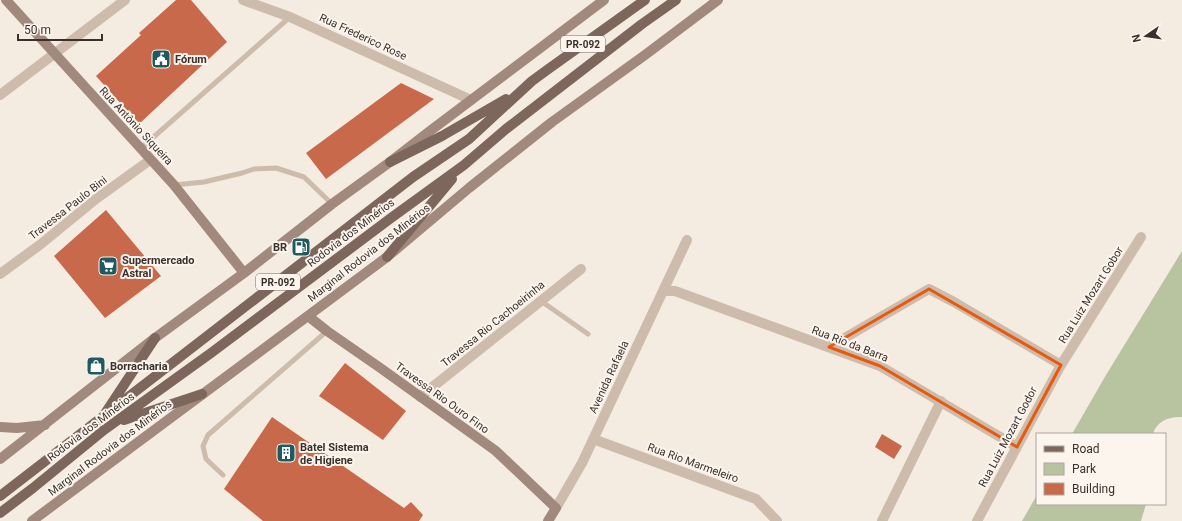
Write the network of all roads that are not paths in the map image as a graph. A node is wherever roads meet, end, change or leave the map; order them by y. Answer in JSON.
{"nodes":[{"id":1,"x":6,"y":0,"type":"edge"},
{"id":2,"x":125,"y":0,"type":"edge"},
{"id":3,"x":243,"y":0,"type":"edge"},
{"id":4,"x":604,"y":0,"type":"edge"},
{"id":5,"x":645,"y":0,"type":"edge"},
{"id":6,"x":676,"y":0,"type":"edge"},
{"id":7,"x":718,"y":0,"type":"edge"},
{"id":8,"x":290,"y":17,"type":"junction"},
{"id":9,"x":54,"y":54,"type":"junction"},
{"id":10,"x":532,"y":81,"type":"junction"},
{"id":11,"x":0,"y":95,"type":"edge"},
{"id":12,"x":471,"y":100,"type":"junction"},
{"id":13,"x":140,"y":149,"type":"junction"},
{"id":14,"x":150,"y":160,"type":"junction"},
{"id":15,"x":390,"y":162,"type":"junction"},
{"id":16,"x":461,"y":167,"type":"junction"},
{"id":17,"x":174,"y":185,"type":"junction"},
{"id":18,"x":332,"y":204,"type":"junction"},
{"id":19,"x":1141,"y":237,"type":"dead end"},
{"id":20,"x":687,"y":240,"type":"dead end"},
{"id":21,"x":387,"y":257,"type":"junction"},
{"id":22,"x":581,"y":269,"type":"dead end"},
{"id":23,"x":244,"y":273,"type":"junction"},
{"id":24,"x":0,"y":274,"type":"edge"},
{"id":25,"x":663,"y":291,"type":"junction"},
{"id":26,"x":541,"y":301,"type":"junction"},
{"id":27,"x":308,"y":316,"type":"junction"},
{"id":28,"x":327,"y":332,"type":"junction"},
{"id":29,"x":588,"y":334,"type":"dead end"},
{"id":30,"x":155,"y":338,"type":"junction"},
{"id":31,"x":829,"y":348,"type":"junction"},
{"id":32,"x":1061,"y":365,"type":"junction"},
{"id":33,"x":202,"y":394,"type":"junction"},
{"id":34,"x":420,"y":397,"type":"junction"},
{"id":35,"x":941,"y":401,"type":"junction"},
{"id":36,"x":102,"y":418,"type":"junction"},
{"id":37,"x":115,"y":423,"type":"junction"},
{"id":38,"x":44,"y":425,"type":"junction"},
{"id":39,"x":0,"y":427,"type":"edge"},
{"id":40,"x":593,"y":439,"type":"junction"},
{"id":41,"x":1017,"y":447,"type":"junction"},
{"id":42,"x":0,"y":459,"type":"edge"},
{"id":43,"x":223,"y":475,"type":"dead end"},
{"id":44,"x":0,"y":496,"type":"edge"},
{"id":45,"x":556,"y":508,"type":"junction"},
{"id":46,"x":0,"y":513,"type":"edge"},
{"id":47,"x":32,"y":521,"type":"edge"},
{"id":48,"x":548,"y":521,"type":"edge"},
{"id":49,"x":777,"y":521,"type":"edge"},
{"id":50,"x":882,"y":521,"type":"edge"},
{"id":51,"x":977,"y":521,"type":"edge"}],
"edges":[{"from":1,"to":9,"type":"main road","name":"Rua Antônio Siqueira"},
{"from":2,"to":9,"type":"street"},
{"from":3,"to":8,"type":"street","name":"Rua Frederico Rose"},
{"from":4,"to":12,"type":"main road"},
{"from":5,"to":10,"type":"main road","name":"Rodovia dos Minérios","number":"PR-092"},
{"from":6,"to":16,"type":"main road","name":"Rodovia dos Minérios","number":"PR-092"},
{"from":7,"to":21,"type":"main road","name":"Marginal Rodovia dos Minérios"},
{"from":8,"to":12,"type":"street","name":"Rua Frederico Rose"},
{"from":8,"to":13,"type":"lane"},
{"from":9,"to":11,"type":"street"},
{"from":9,"to":13,"type":"main road","name":"Rua Antônio Siqueira"},
{"from":10,"to":15,"type":"main road"},
{"from":10,"to":36,"type":"main road","name":"Rodovia dos Minérios","number":"PR-092"},
{"from":12,"to":15,"type":"main road"},
{"from":13,"to":14,"type":"main road","name":"Rua Antônio Siqueira"},
{"from":14,"to":17,"type":"main road","name":"Rua Antônio Siqueira"},
{"from":14,"to":24,"type":"street","name":"Travessa Paulo Bini"},
{"from":15,"to":18,"type":"main road"},
{"from":16,"to":21,"type":"main road"},
{"from":16,"to":37,"type":"main road","name":"Rodovia dos Minérios","number":"PR-092"},
{"from":17,"to":18,"type":"lane"},
{"from":17,"to":23,"type":"main road","name":"Rua Antônio Siqueira"},
{"from":18,"to":23,"type":"main road"},
{"from":19,"to":32,"type":"street","name":"Rua Luiz Mozart Gobor"},
{"from":20,"to":25,"type":"street","name":"Avenida Rafaela"},
{"from":21,"to":27,"type":"main road","name":"Marginal Rodovia dos Minérios"},
{"from":22,"to":26,"type":"street","name":"Travessa Rio Cachoeirinha"},
{"from":23,"to":30,"type":"main road"},
{"from":25,"to":31,"type":"street","name":"Rua Rio da Barra"},
{"from":25,"to":40,"type":"street","name":"Avenida Rafaela"},
{"from":26,"to":29,"type":"lane"},
{"from":26,"to":34,"type":"street","name":"Travessa Rio Cachoeirinha"},
{"from":27,"to":28,"type":"main road","name":"Travessa Rio Ouro Fino"},
{"from":27,"to":33,"type":"main road","name":"Marginal Rodovia dos Minérios"},
{"from":28,"to":34,"type":"main road","name":"Travessa Rio Ouro Fino"},
{"from":28,"to":43,"type":"lane"},
{"from":30,"to":36,"type":"main road"},
{"from":30,"to":38,"type":"main road"},
{"from":31,"to":32,"type":"street"},
{"from":31,"to":35,"type":"street","name":"Rua Rio da Barra"},
{"from":32,"to":41,"type":"street","name":"Rua Luiz Mozart Godor"},
{"from":33,"to":37,"type":"main road"},
{"from":33,"to":47,"type":"main road","name":"Marginal Rodovia dos Minérios"},
{"from":34,"to":45,"type":"main road","name":"Travessa Rio Ouro Fino"},
{"from":35,"to":41,"type":"street","name":"Rua Rio da Barra"},
{"from":35,"to":50,"type":"street"},
{"from":36,"to":44,"type":"main road","name":"Rodovia dos Minérios","number":"PR-092"},
{"from":37,"to":46,"type":"main road","name":"Rodovia dos Minérios","number":"PR-092"},
{"from":38,"to":39,"type":"main road"},
{"from":38,"to":42,"type":"main road"},
{"from":40,"to":45,"type":"street","name":"Avenida Rafaela"},
{"from":40,"to":49,"type":"street","name":"Rua Rio Marmeleiro"},
{"from":41,"to":51,"type":"street","name":"Rua Luiz Mozart Godor"},
{"from":45,"to":48,"type":"main road","name":"Avenida Rafaela"}]}
